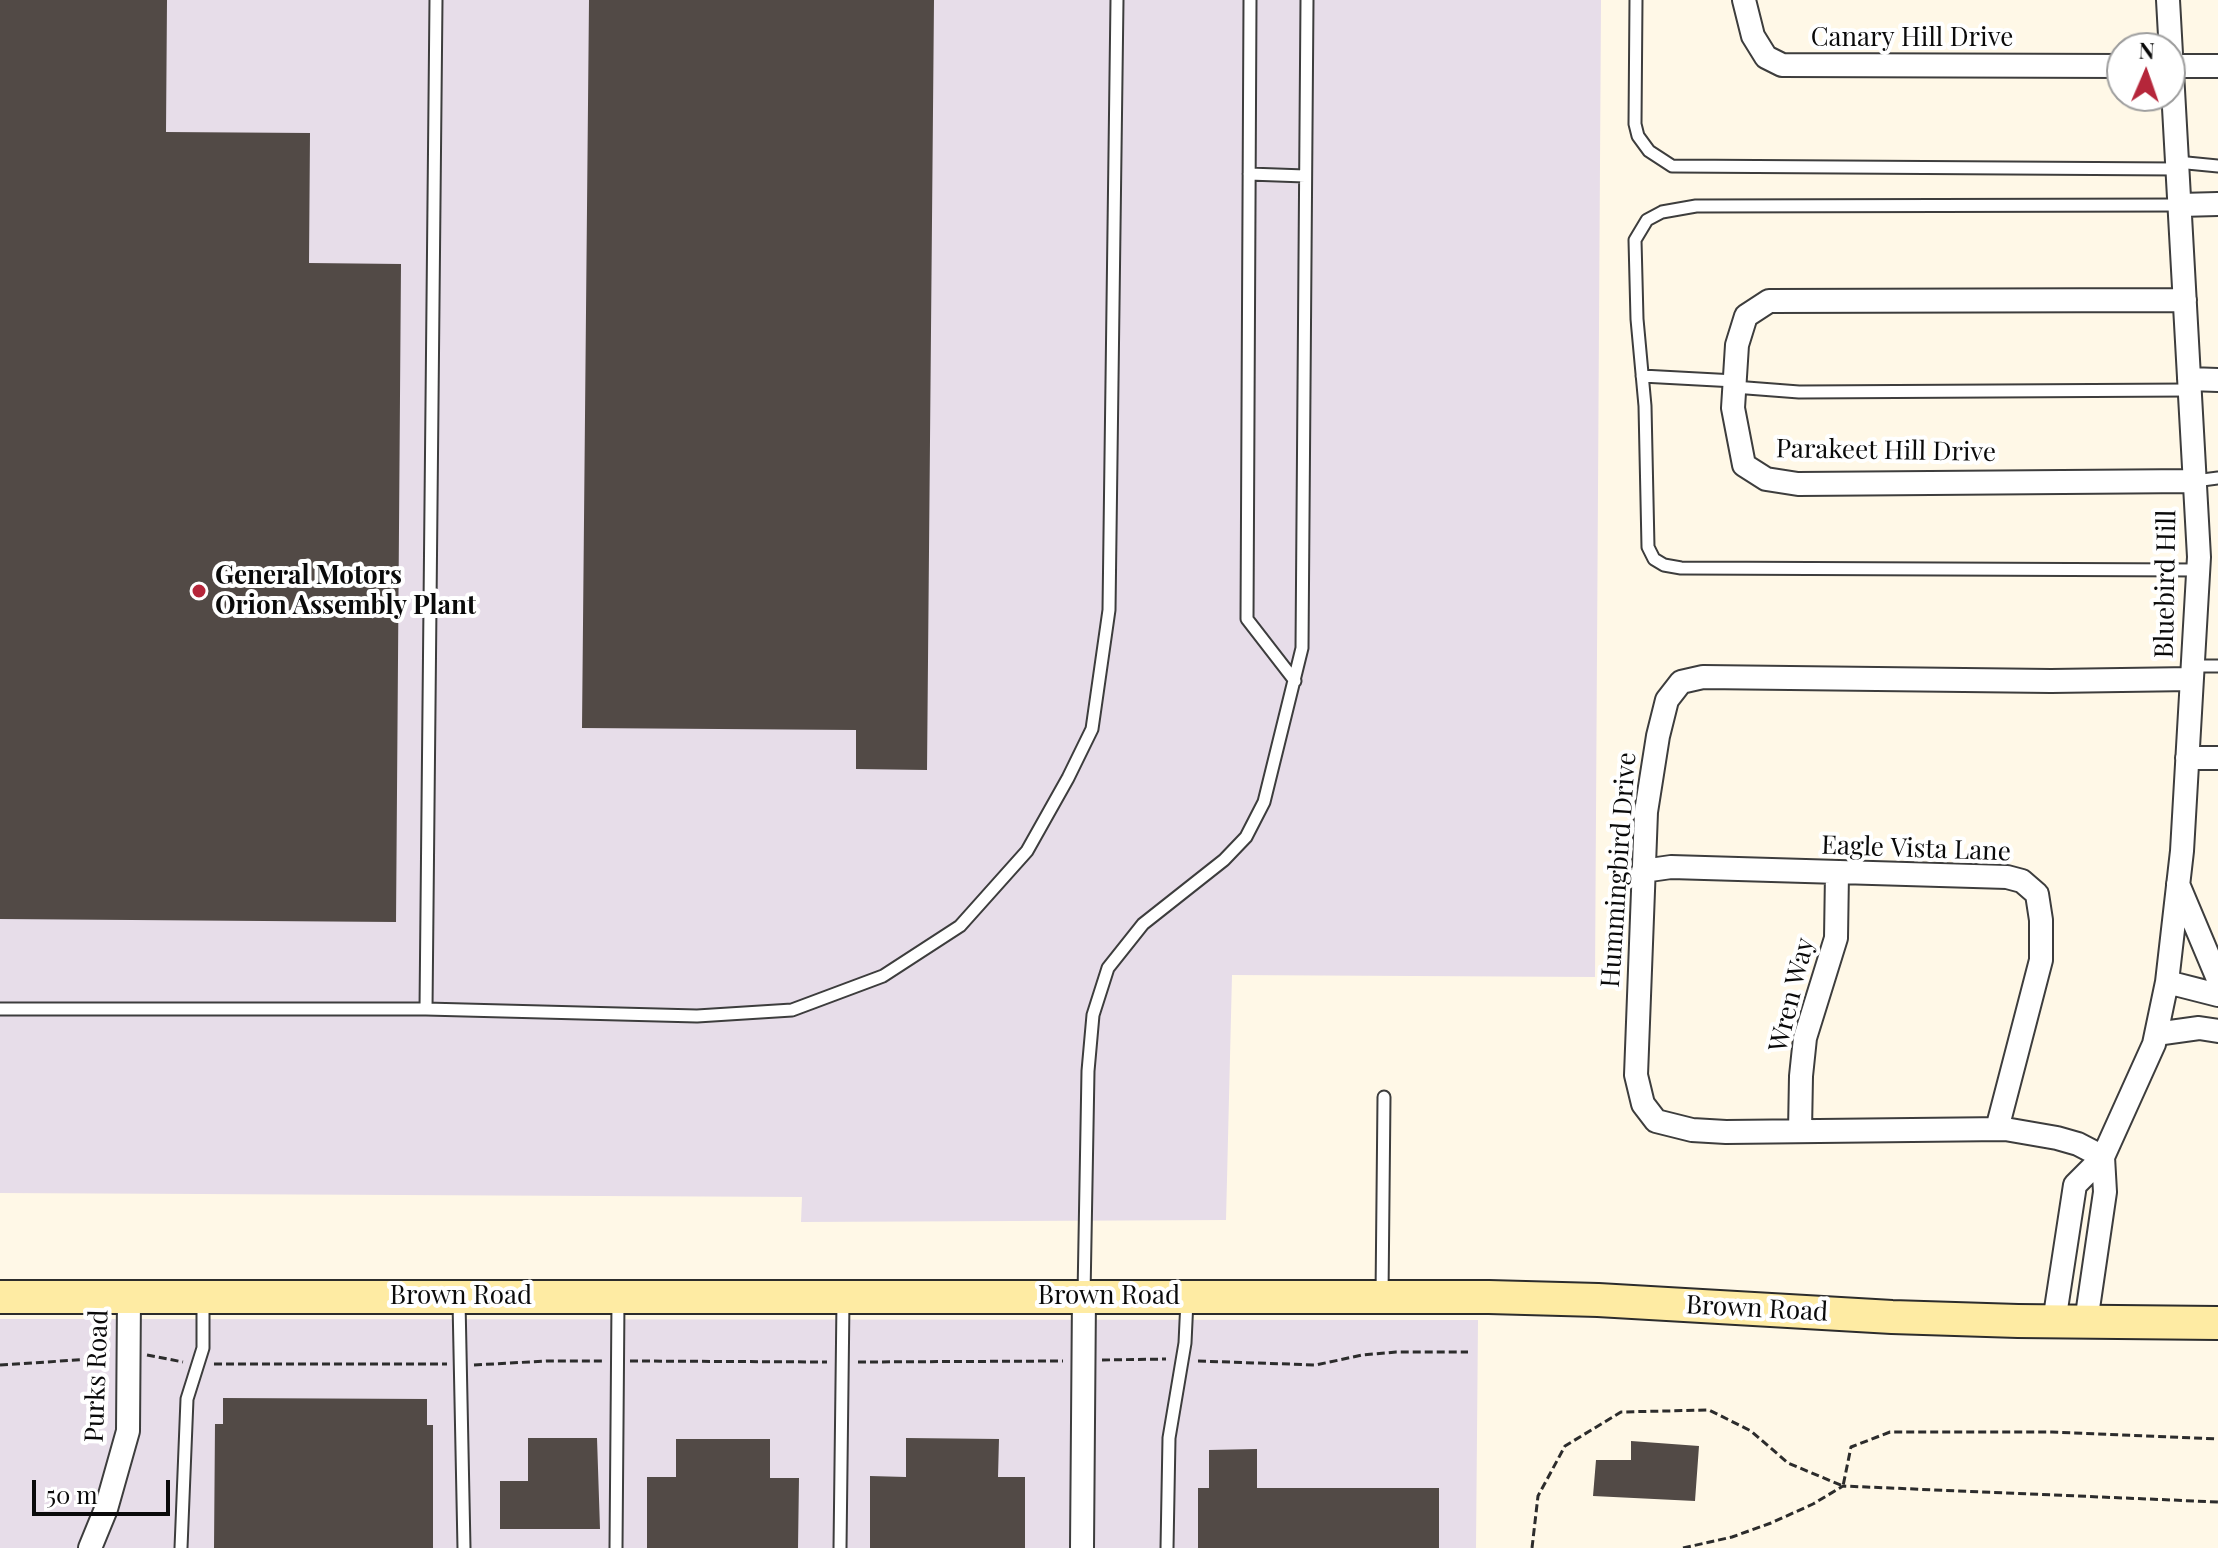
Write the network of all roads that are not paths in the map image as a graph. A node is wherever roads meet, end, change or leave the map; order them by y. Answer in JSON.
{"nodes":[{"id":1,"x":436,"y":0,"type":"edge"},
{"id":2,"x":1117,"y":0,"type":"edge"},
{"id":3,"x":1250,"y":0,"type":"edge"},
{"id":4,"x":1307,"y":0,"type":"edge"},
{"id":5,"x":1636,"y":0,"type":"edge"},
{"id":6,"x":1744,"y":0,"type":"edge"},
{"id":7,"x":2168,"y":0,"type":"edge"},
{"id":8,"x":2169,"y":32,"type":"edge"},
{"id":9,"x":2106,"y":66,"type":"edge"},
{"id":10,"x":2186,"y":66,"type":"edge"},
{"id":11,"x":2218,"y":66,"type":"edge"},
{"id":12,"x":2174,"y":112,"type":"edge"},
{"id":13,"x":2178,"y":165,"type":"junction"},
{"id":14,"x":2218,"y":166,"type":"edge"},
{"id":15,"x":1249,"y":174,"type":"junction"},
{"id":16,"x":1305,"y":176,"type":"junction"},
{"id":17,"x":2218,"y":204,"type":"edge"},
{"id":18,"x":2180,"y":205,"type":"junction"},
{"id":19,"x":2185,"y":300,"type":"junction"},
{"id":20,"x":1642,"y":376,"type":"junction"},
{"id":21,"x":2218,"y":380,"type":"edge"},
{"id":22,"x":1734,"y":384,"type":"junction"},
{"id":23,"x":2189,"y":385,"type":"junction"},
{"id":24,"x":2218,"y":478,"type":"edge"},
{"id":25,"x":2195,"y":481,"type":"junction"},
{"id":26,"x":2205,"y":573,"type":"edge"},
{"id":27,"x":2218,"y":666,"type":"edge"},
{"id":28,"x":2192,"y":673,"type":"junction"},
{"id":29,"x":1295,"y":681,"type":"junction"},
{"id":30,"x":2187,"y":758,"type":"junction"},
{"id":31,"x":2218,"y":758,"type":"edge"},
{"id":32,"x":1643,"y":871,"type":"junction"},
{"id":33,"x":1837,"y":873,"type":"junction"},
{"id":34,"x":2178,"y":884,"type":"junction"},
{"id":35,"x":2218,"y":979,"type":"edge"},
{"id":36,"x":2167,"y":982,"type":"junction"},
{"id":37,"x":2218,"y":995,"type":"edge"},
{"id":38,"x":0,"y":1009,"type":"edge"},
{"id":39,"x":426,"y":1009,"type":"junction"},
{"id":40,"x":2218,"y":1031,"type":"edge"},
{"id":41,"x":2156,"y":1034,"type":"junction"},
{"id":42,"x":1384,"y":1097,"type":"dead end"},
{"id":43,"x":1997,"y":1129,"type":"junction"},
{"id":44,"x":1800,"y":1131,"type":"junction"},
{"id":45,"x":2103,"y":1157,"type":"junction"},
{"id":46,"x":459,"y":1296,"type":"junction"},
{"id":47,"x":618,"y":1296,"type":"junction"},
{"id":48,"x":843,"y":1296,"type":"junction"},
{"id":49,"x":1084,"y":1296,"type":"junction"},
{"id":50,"x":1188,"y":1296,"type":"junction"},
{"id":51,"x":1382,"y":1296,"type":"junction"},
{"id":52,"x":0,"y":1297,"type":"edge"},
{"id":53,"x":129,"y":1297,"type":"junction"},
{"id":54,"x":203,"y":1297,"type":"junction"},
{"id":55,"x":2054,"y":1322,"type":"junction"},
{"id":56,"x":2086,"y":1322,"type":"junction"},
{"id":57,"x":2218,"y":1323,"type":"edge"},
{"id":58,"x":90,"y":1548,"type":"edge"},
{"id":59,"x":181,"y":1548,"type":"edge"},
{"id":60,"x":464,"y":1548,"type":"edge"},
{"id":61,"x":616,"y":1548,"type":"edge"},
{"id":62,"x":840,"y":1548,"type":"edge"},
{"id":63,"x":1082,"y":1548,"type":"edge"},
{"id":64,"x":1167,"y":1548,"type":"edge"}],
"edges":[{"from":1,"to":39,"type":"lane"},
{"from":2,"to":39,"type":"lane"},
{"from":3,"to":15,"type":"lane"},
{"from":4,"to":16,"type":"lane"},
{"from":5,"to":13,"type":"lane"},
{"from":6,"to":9,"type":"street","name":"Canary Hill Drive"},
{"from":7,"to":8,"type":"street","name":"Bluebird Hill"},
{"from":10,"to":11,"type":"street"},
{"from":12,"to":13,"type":"street","name":"Bluebird Hill"},
{"from":13,"to":14,"type":"lane"},
{"from":13,"to":18,"type":"street","name":"Bluebird Hill"},
{"from":15,"to":16,"type":"lane"},
{"from":15,"to":29,"type":"lane"},
{"from":16,"to":29,"type":"lane"},
{"from":17,"to":18,"type":"street"},
{"from":18,"to":19,"type":"street","name":"Bluebird Hill"},
{"from":18,"to":20,"type":"lane"},
{"from":19,"to":22,"type":"street","name":"Parakeet Hill Drive"},
{"from":19,"to":23,"type":"street","name":"Bluebird Hill"},
{"from":20,"to":22,"type":"lane"},
{"from":20,"to":26,"type":"lane"},
{"from":21,"to":23,"type":"street"},
{"from":22,"to":23,"type":"lane"},
{"from":22,"to":25,"type":"street","name":"Parakeet Hill Drive"},
{"from":23,"to":25,"type":"street","name":"Bluebird Hill"},
{"from":24,"to":25,"type":"lane"},
{"from":25,"to":26,"type":"street","name":"Bluebird Hill"},
{"from":26,"to":28,"type":"street","name":"Bluebird Hill"},
{"from":27,"to":28,"type":"lane"},
{"from":28,"to":30,"type":"street","name":"Bluebird Hill"},
{"from":28,"to":32,"type":"street","name":"Hummingbird Drive"},
{"from":29,"to":49,"type":"lane"},
{"from":30,"to":31,"type":"street"},
{"from":30,"to":34,"type":"street","name":"Bluebird Hill"},
{"from":32,"to":33,"type":"street","name":"Eagle Vista Lane"},
{"from":32,"to":44,"type":"street","name":"Hummingbird Drive"},
{"from":33,"to":43,"type":"street","name":"Eagle Vista Lane"},
{"from":33,"to":44,"type":"street","name":"Wren Way"},
{"from":34,"to":35,"type":"street"},
{"from":34,"to":36,"type":"street","name":"Bluebird Hill"},
{"from":36,"to":37,"type":"street"},
{"from":36,"to":41,"type":"street","name":"Bluebird Hill"},
{"from":38,"to":39,"type":"lane"},
{"from":40,"to":41,"type":"street"},
{"from":41,"to":45,"type":"street","name":"Bluebird Hill"},
{"from":42,"to":51,"type":"lane"},
{"from":43,"to":44,"type":"street","name":"Hummingbird Drive"},
{"from":43,"to":45,"type":"street","name":"Hummingbird Drive"},
{"from":45,"to":55,"type":"street","name":"Bluebird Hill"},
{"from":45,"to":56,"type":"street","name":"Bluebird Hill"},
{"from":46,"to":47,"type":"main road","name":"Brown Road"},
{"from":46,"to":54,"type":"main road","name":"Brown Road"},
{"from":46,"to":60,"type":"lane"},
{"from":47,"to":48,"type":"main road","name":"Brown Road"},
{"from":47,"to":61,"type":"lane"},
{"from":48,"to":49,"type":"main road","name":"Brown Road"},
{"from":48,"to":62,"type":"lane"},
{"from":49,"to":50,"type":"main road","name":"Brown Road"},
{"from":49,"to":63,"type":"street"},
{"from":50,"to":51,"type":"main road","name":"Brown Road"},
{"from":50,"to":64,"type":"lane"},
{"from":51,"to":55,"type":"main road","name":"Brown Road"},
{"from":52,"to":53,"type":"main road","name":"Brown Road"},
{"from":53,"to":54,"type":"main road","name":"Brown Road"},
{"from":53,"to":58,"type":"street","name":"Purks Road"},
{"from":54,"to":59,"type":"lane"},
{"from":55,"to":56,"type":"main road","name":"Brown Road"},
{"from":56,"to":57,"type":"main road","name":"Brown Road"}]}
